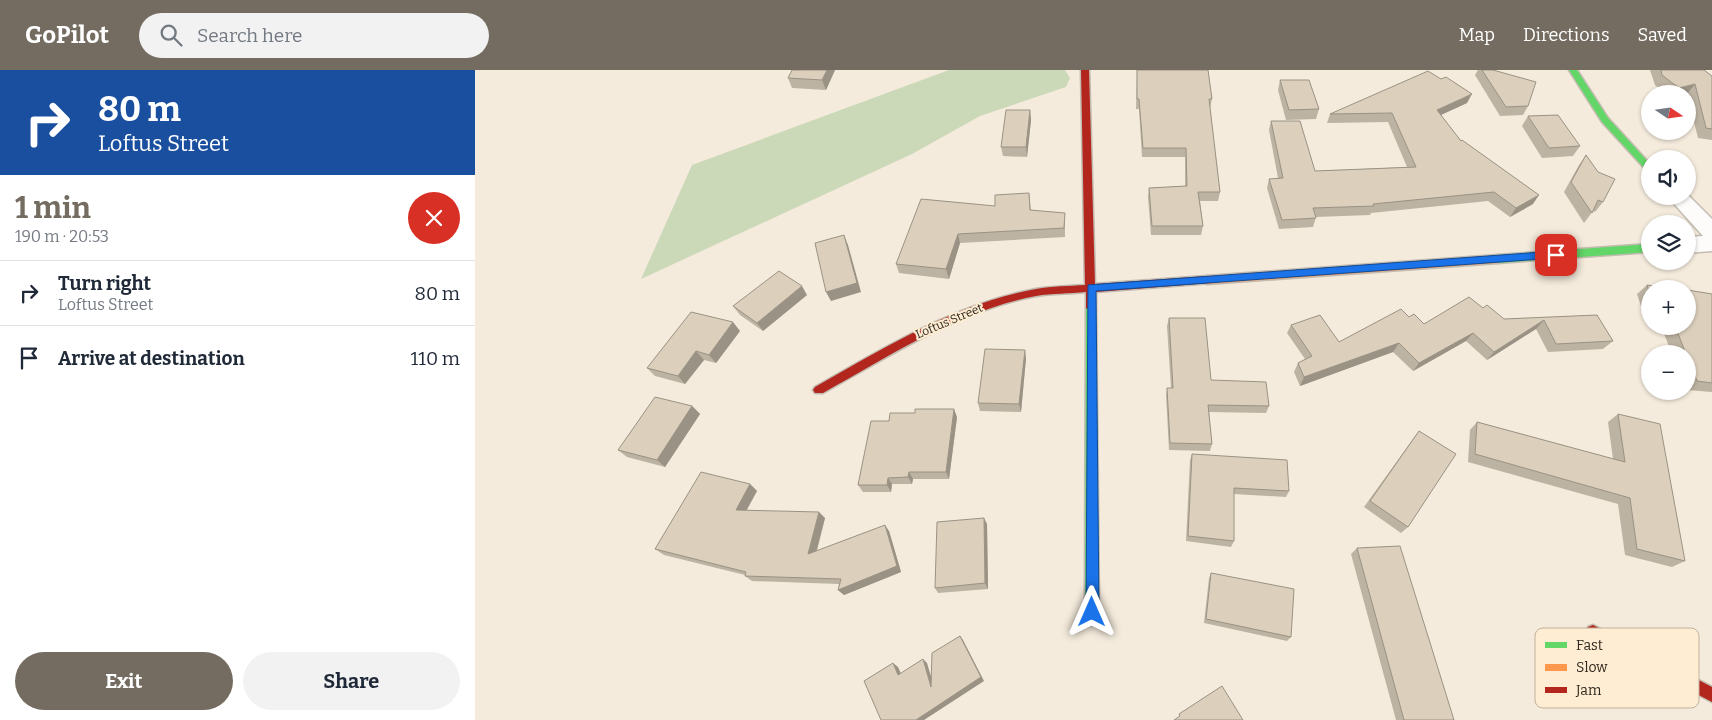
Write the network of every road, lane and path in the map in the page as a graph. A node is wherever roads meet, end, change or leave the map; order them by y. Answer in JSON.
{"nodes":[{"id":1,"x":1085,"y":70,"type":"edge"},
{"id":2,"x":1573,"y":70,"type":"edge"},
{"id":3,"x":1641,"y":159,"type":"edge"},
{"id":4,"x":1686,"y":205,"type":"edge"},
{"id":5,"x":1712,"y":232,"type":"edge"},
{"id":6,"x":1712,"y":244,"type":"edge"},
{"id":7,"x":1696,"y":245,"type":"edge"},
{"id":8,"x":1641,"y":249,"type":"edge"},
{"id":9,"x":1091,"y":288,"type":"junction"},
{"id":10,"x":819,"y":390,"type":"dead end"},
{"id":11,"x":1092,"y":612,"type":"dead end"},
{"id":12,"x":1699,"y":688,"type":"edge"},
{"id":13,"x":1712,"y":695,"type":"edge"}],
"edges":[{"from":1,"to":9,"type":"street"},
{"from":2,"to":3,"type":"street"},
{"from":4,"to":5,"type":"street"},
{"from":6,"to":7,"type":"street"},
{"from":8,"to":9,"type":"street","name":"Loftus Street"},
{"from":9,"to":10,"type":"street","name":"Loftus Street"},
{"from":9,"to":11,"type":"street"},
{"from":12,"to":13,"type":"street"}]}
